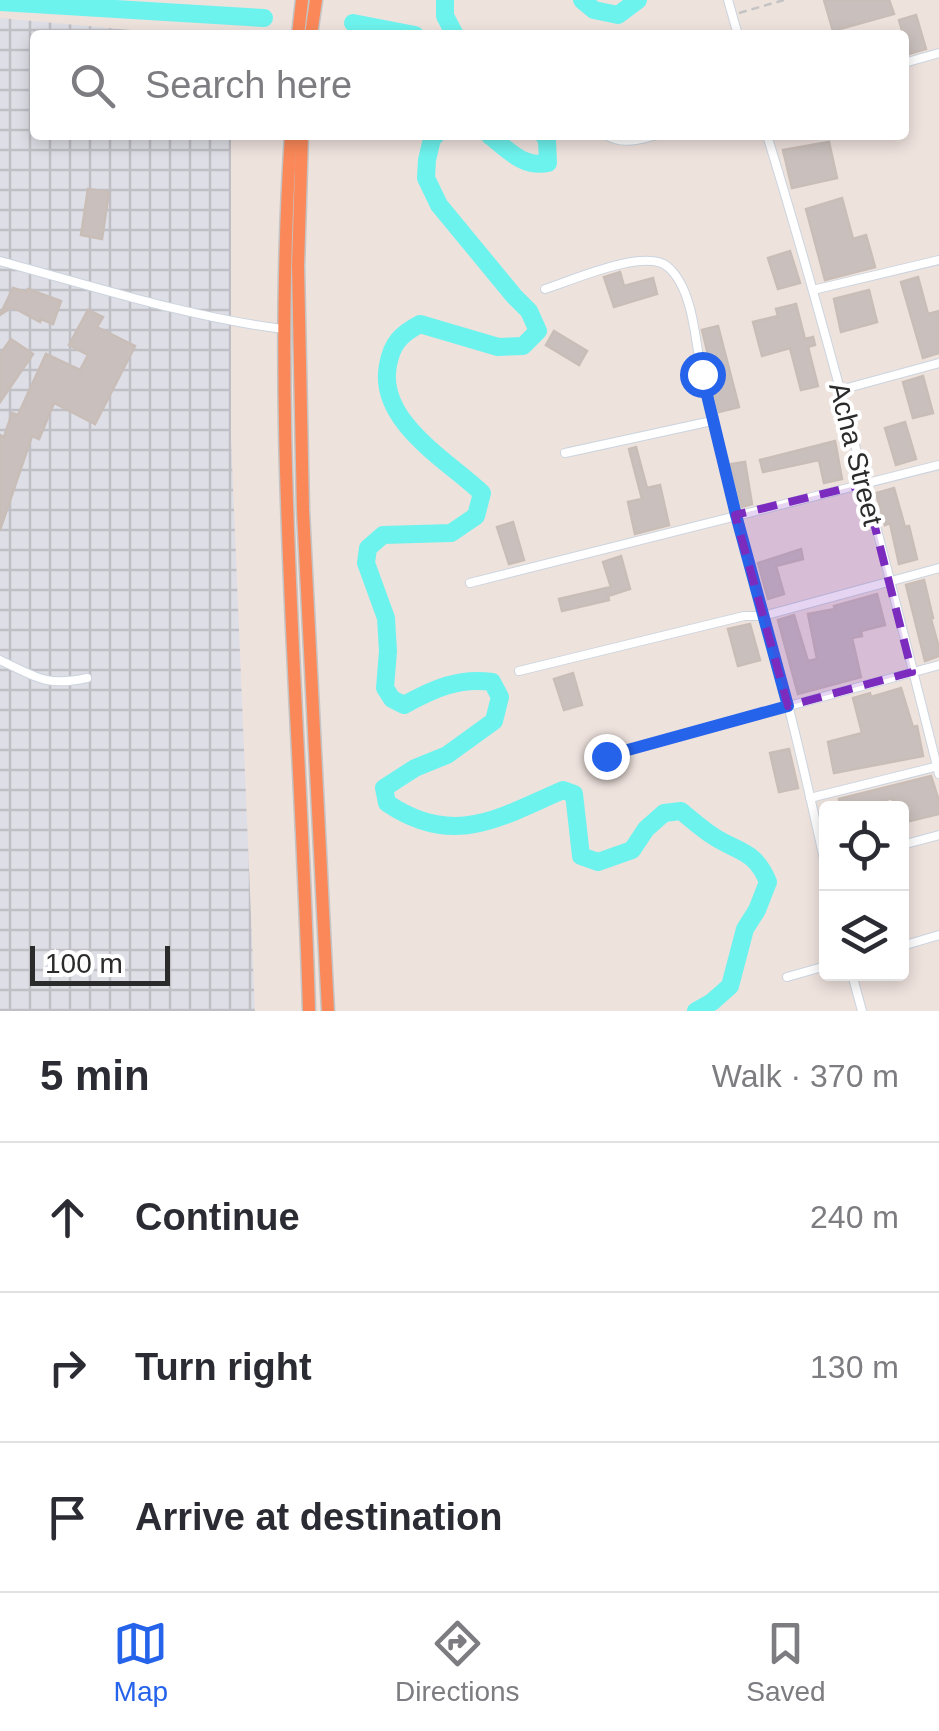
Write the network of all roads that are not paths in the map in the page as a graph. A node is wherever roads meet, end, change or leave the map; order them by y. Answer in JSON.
{"nodes":[{"id":1,"x":302,"y":0,"type":"edge"},
{"id":2,"x":316,"y":0,"type":"edge"},
{"id":3,"x":728,"y":0,"type":"edge"},
{"id":4,"x":299,"y":30,"type":"edge"},
{"id":5,"x":311,"y":30,"type":"edge"},
{"id":6,"x":737,"y":30,"type":"edge"},
{"id":7,"x":939,"y":53,"type":"edge"},
{"id":8,"x":909,"y":62,"type":"edge"},
{"id":9,"x":291,"y":140,"type":"edge"},
{"id":10,"x":302,"y":140,"type":"edge"},
{"id":11,"x":768,"y":140,"type":"edge"},
{"id":12,"x":939,"y":260,"type":"edge"},
{"id":13,"x":0,"y":261,"type":"edge"},
{"id":14,"x":545,"y":289,"type":"dead end"},
{"id":15,"x":812,"y":290,"type":"junction"},
{"id":16,"x":283,"y":329,"type":"junction"},
{"id":17,"x":939,"y":363,"type":"edge"},
{"id":18,"x":840,"y":390,"type":"junction"},
{"id":19,"x":712,"y":421,"type":"junction"},
{"id":20,"x":565,"y":453,"type":"dead end"},
{"id":21,"x":939,"y":465,"type":"edge"},
{"id":22,"x":864,"y":484,"type":"junction"},
{"id":23,"x":736,"y":515,"type":"junction"},
{"id":24,"x":939,"y":568,"type":"edge"},
{"id":25,"x":889,"y":582,"type":"junction"},
{"id":26,"x":470,"y":583,"type":"dead end"},
{"id":27,"x":763,"y":616,"type":"junction"},
{"id":28,"x":0,"y":660,"type":"edge"},
{"id":29,"x":939,"y":665,"type":"edge"},
{"id":30,"x":520,"y":672,"type":"dead end"},
{"id":31,"x":912,"y":672,"type":"junction"},
{"id":32,"x":86,"y":678,"type":"dead end"},
{"id":33,"x":788,"y":706,"type":"junction"},
{"id":34,"x":606,"y":756,"type":"dead end"},
{"id":35,"x":938,"y":769,"type":"edge"},
{"id":36,"x":810,"y":798,"type":"junction"},
{"id":37,"x":939,"y":835,"type":"edge"},
{"id":38,"x":819,"y":836,"type":"edge"},
{"id":39,"x":909,"y":843,"type":"edge"},
{"id":40,"x":939,"y":935,"type":"edge"},
{"id":41,"x":909,"y":944,"type":"edge"},
{"id":42,"x":819,"y":968,"type":"edge"},
{"id":43,"x":787,"y":977,"type":"dead end"},
{"id":44,"x":854,"y":981,"type":"edge"},
{"id":45,"x":309,"y":1011,"type":"edge"},
{"id":46,"x":328,"y":1011,"type":"edge"},
{"id":47,"x":862,"y":1011,"type":"edge"}],
"edges":[{"from":1,"to":4,"type":"highway"},
{"from":2,"to":5,"type":"highway"},
{"from":3,"to":6,"type":"street"},
{"from":7,"to":8,"type":"street"},
{"from":9,"to":16,"type":"highway"},
{"from":10,"to":46,"type":"highway"},
{"from":11,"to":15,"type":"street","name":"Acha Street"},
{"from":12,"to":15,"type":"street"},
{"from":13,"to":16,"type":"street"},
{"from":14,"to":19,"type":"street"},
{"from":15,"to":18,"type":"street","name":"Acha Street"},
{"from":16,"to":45,"type":"highway"},
{"from":17,"to":18,"type":"street"},
{"from":18,"to":22,"type":"street","name":"Acha Street"},
{"from":19,"to":20,"type":"street"},
{"from":19,"to":23,"type":"street"},
{"from":21,"to":22,"type":"street"},
{"from":22,"to":23,"type":"street"},
{"from":22,"to":25,"type":"street","name":"Acha Street"},
{"from":23,"to":26,"type":"street"},
{"from":23,"to":27,"type":"street"},
{"from":24,"to":25,"type":"street"},
{"from":25,"to":27,"type":"street"},
{"from":25,"to":31,"type":"street","name":"Acha Street"},
{"from":27,"to":30,"type":"street"},
{"from":27,"to":33,"type":"street"},
{"from":28,"to":32,"type":"street"},
{"from":29,"to":31,"type":"street"},
{"from":31,"to":33,"type":"street"},
{"from":31,"to":35,"type":"street","name":"Acha Street"},
{"from":33,"to":34,"type":"street"},
{"from":33,"to":36,"type":"street"},
{"from":35,"to":36,"type":"street"},
{"from":36,"to":38,"type":"street"},
{"from":37,"to":39,"type":"street"},
{"from":40,"to":41,"type":"street"},
{"from":42,"to":43,"type":"street"},
{"from":44,"to":47,"type":"street"}]}
